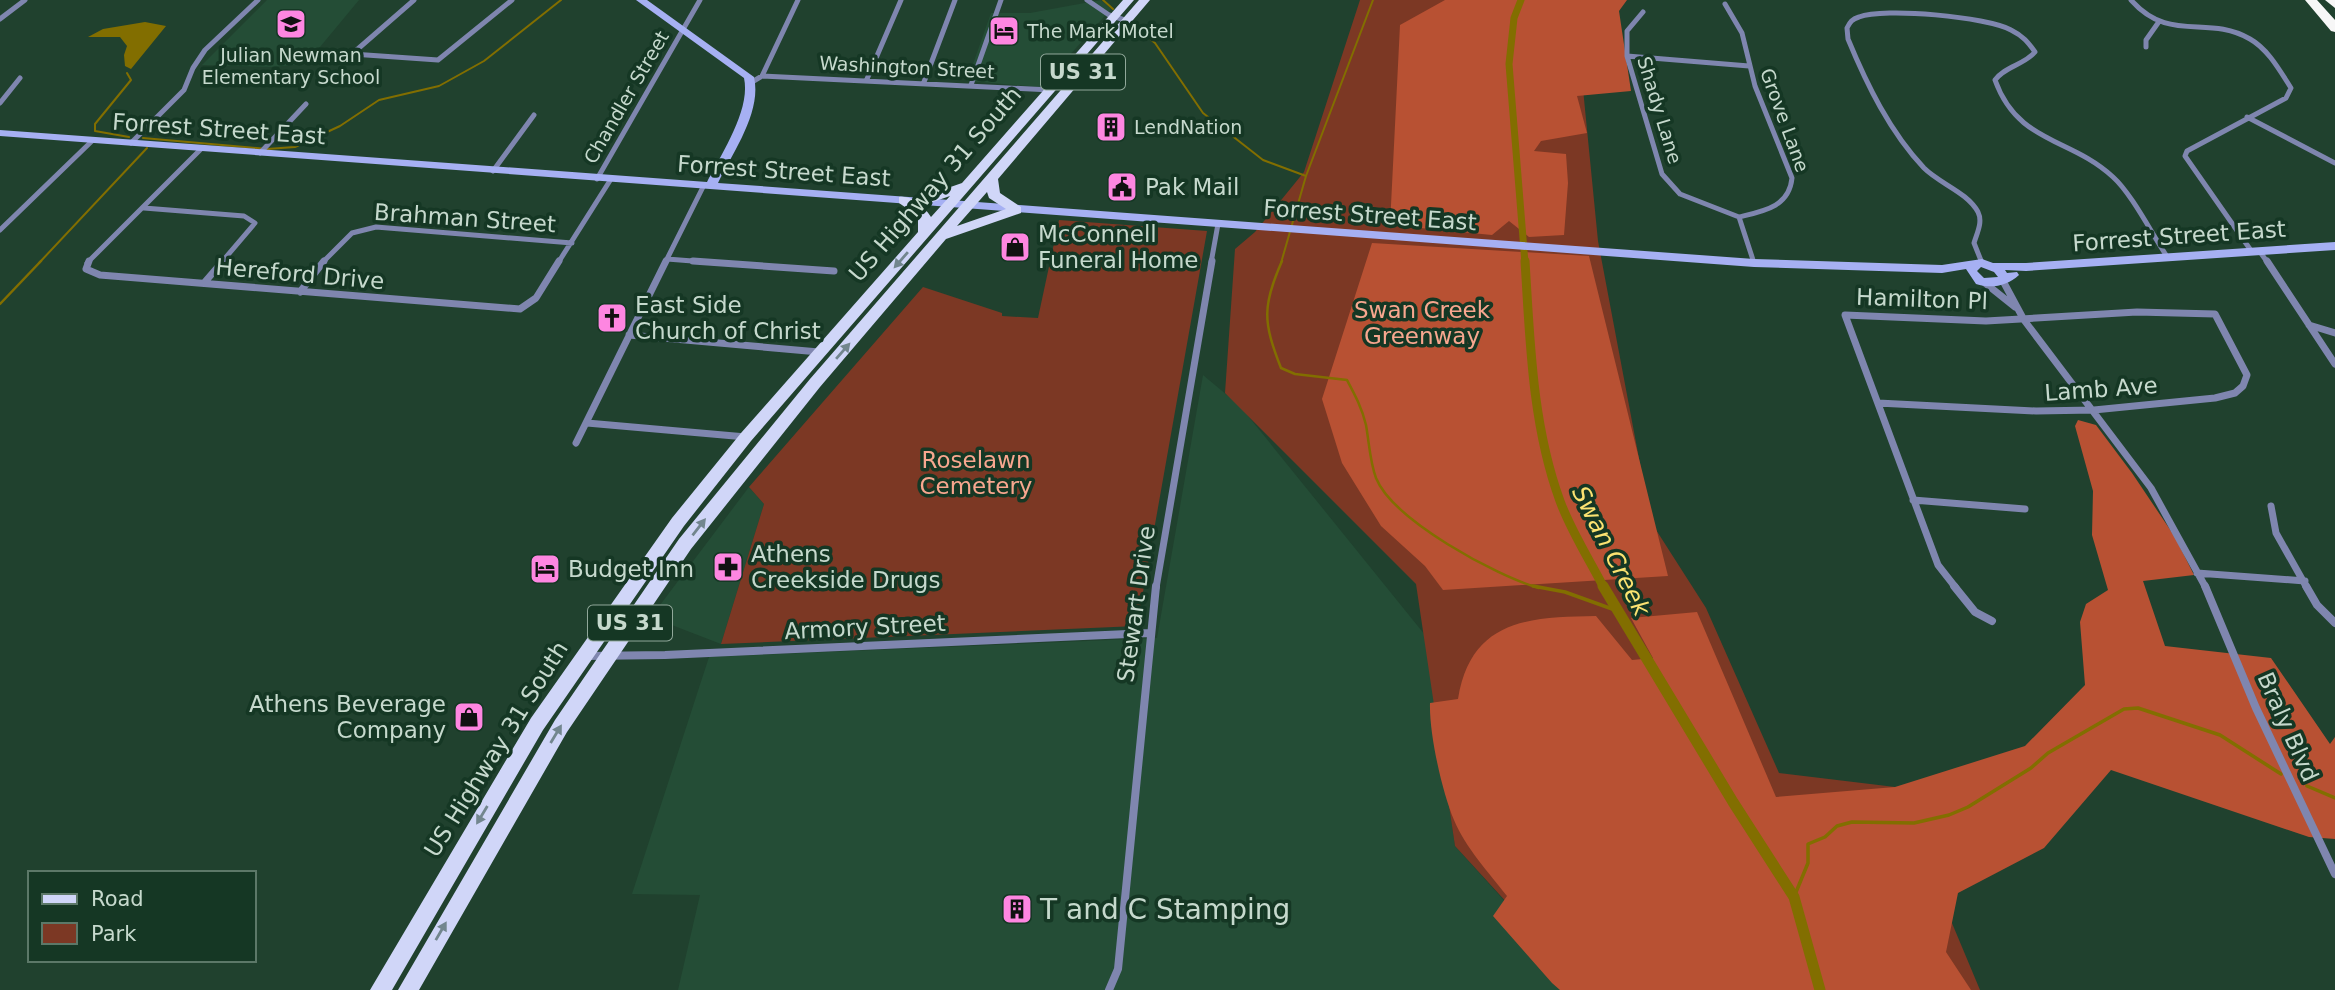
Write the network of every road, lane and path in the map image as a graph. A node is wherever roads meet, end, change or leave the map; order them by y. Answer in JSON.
{"nodes":[{"id":1,"x":25,"y":0,"type":"edge"},
{"id":2,"x":258,"y":0,"type":"edge"},
{"id":3,"x":414,"y":0,"type":"edge"},
{"id":4,"x":512,"y":0,"type":"edge"},
{"id":5,"x":641,"y":0,"type":"edge"},
{"id":6,"x":700,"y":0,"type":"edge"},
{"id":7,"x":798,"y":0,"type":"edge"},
{"id":8,"x":901,"y":0,"type":"edge"},
{"id":9,"x":955,"y":0,"type":"edge"},
{"id":10,"x":1001,"y":0,"type":"edge"},
{"id":11,"x":1087,"y":0,"type":"edge"},
{"id":12,"x":1129,"y":0,"type":"edge"},
{"id":13,"x":1145,"y":0,"type":"edge"},
{"id":14,"x":2131,"y":0,"type":"edge"},
{"id":15,"x":2311,"y":0,"type":"edge"},
{"id":16,"x":2331,"y":0,"type":"edge"},
{"id":17,"x":1725,"y":4,"type":"dead end"},
{"id":18,"x":2335,"y":4,"type":"edge"},
{"id":19,"x":1643,"y":12,"type":"dead end"},
{"id":20,"x":2,"y":16,"type":"edge"},
{"id":21,"x":1121,"y":19,"type":"junction"},
{"id":22,"x":2158,"y":23,"type":"junction"},
{"id":23,"x":2335,"y":28,"type":"edge"},
{"id":24,"x":682,"y":31,"type":"junction"},
{"id":25,"x":2146,"y":47,"type":"dead end"},
{"id":26,"x":1627,"y":56,"type":"junction"},
{"id":27,"x":1749,"y":66,"type":"junction"},
{"id":28,"x":20,"y":78,"type":"dead end"},
{"id":29,"x":757,"y":79,"type":"junction"},
{"id":30,"x":867,"y":79,"type":"junction"},
{"id":31,"x":924,"y":82,"type":"junction"},
{"id":32,"x":971,"y":85,"type":"junction"},
{"id":33,"x":1051,"y":90,"type":"junction"},
{"id":34,"x":0,"y":103,"type":"edge"},
{"id":35,"x":306,"y":104,"type":"dead end"},
{"id":36,"x":534,"y":115,"type":"dead end"},
{"id":37,"x":2248,"y":117,"type":"junction"},
{"id":38,"x":0,"y":133,"type":"edge"},
{"id":39,"x":93,"y":140,"type":"junction"},
{"id":40,"x":131,"y":143,"type":"junction"},
{"id":41,"x":202,"y":148,"type":"junction"},
{"id":42,"x":260,"y":153,"type":"junction"},
{"id":43,"x":2335,"y":163,"type":"edge"},
{"id":44,"x":493,"y":171,"type":"junction"},
{"id":45,"x":597,"y":178,"type":"junction"},
{"id":46,"x":991,"y":178,"type":"junction"},
{"id":47,"x":611,"y":179,"type":"junction"},
{"id":48,"x":968,"y":185,"type":"junction"},
{"id":49,"x":707,"y":187,"type":"junction"},
{"id":50,"x":904,"y":200,"type":"junction"},
{"id":51,"x":924,"y":201,"type":"junction"},
{"id":52,"x":951,"y":204,"type":"junction"},
{"id":53,"x":967,"y":206,"type":"junction"},
{"id":54,"x":144,"y":208,"type":"junction"},
{"id":55,"x":1016,"y":210,"type":"junction"},
{"id":56,"x":1739,"y":217,"type":"junction"},
{"id":57,"x":1219,"y":225,"type":"junction"},
{"id":58,"x":0,"y":229,"type":"edge"},
{"id":59,"x":925,"y":232,"type":"junction"},
{"id":60,"x":940,"y":236,"type":"junction"},
{"id":61,"x":572,"y":243,"type":"junction"},
{"id":62,"x":2335,"y":246,"type":"edge"},
{"id":63,"x":2256,"y":252,"type":"junction"},
{"id":64,"x":2168,"y":258,"type":"junction"},
{"id":65,"x":667,"y":259,"type":"junction"},
{"id":66,"x":1754,"y":264,"type":"junction"},
{"id":67,"x":1983,"y":265,"type":"junction"},
{"id":68,"x":2026,"y":267,"type":"junction"},
{"id":69,"x":1942,"y":269,"type":"junction"},
{"id":70,"x":834,"y":271,"type":"dead end"},
{"id":71,"x":2004,"y":280,"type":"junction"},
{"id":72,"x":1982,"y":281,"type":"junction"},
{"id":73,"x":204,"y":284,"type":"junction"},
{"id":74,"x":300,"y":292,"type":"junction"},
{"id":75,"x":2015,"y":307,"type":"junction"},
{"id":76,"x":2215,"y":314,"type":"joint"},
{"id":77,"x":2024,"y":320,"type":"junction"},
{"id":78,"x":2309,"y":325,"type":"junction"},
{"id":79,"x":2335,"y":333,"type":"edge"},
{"id":80,"x":629,"y":335,"type":"junction"},
{"id":81,"x":820,"y":352,"type":"junction"},
{"id":82,"x":2335,"y":364,"type":"edge"},
{"id":83,"x":1878,"y":403,"type":"junction"},
{"id":84,"x":2094,"y":410,"type":"junction"},
{"id":85,"x":587,"y":423,"type":"junction"},
{"id":86,"x":746,"y":437,"type":"junction"},
{"id":87,"x":576,"y":443,"type":"dead end"},
{"id":88,"x":1913,"y":500,"type":"junction"},
{"id":89,"x":2270,"y":506,"type":"dead end"},
{"id":90,"x":2025,"y":509,"type":"dead end"},
{"id":91,"x":2196,"y":573,"type":"junction"},
{"id":92,"x":2305,"y":581,"type":"junction"},
{"id":93,"x":1992,"y":621,"type":"dead end"},
{"id":94,"x":2335,"y":623,"type":"edge"},
{"id":95,"x":1150,"y":633,"type":"junction"},
{"id":96,"x":608,"y":655,"type":"junction"},
{"id":97,"x":582,"y":657,"type":"junction"},
{"id":98,"x":2335,"y":874,"type":"edge"},
{"id":99,"x":380,"y":990,"type":"edge"},
{"id":100,"x":408,"y":990,"type":"edge"},
{"id":101,"x":1109,"y":990,"type":"edge"}],
"edges":[{"from":1,"to":20,"type":"street"},
{"from":2,"to":40,"type":"street"},
{"from":3,"to":4,"type":"street"},
{"from":5,"to":24,"type":"street"},
{"from":6,"to":24,"type":"street","name":"Chandler Street"},
{"from":7,"to":29,"type":"street"},
{"from":8,"to":30,"type":"street"},
{"from":9,"to":31,"type":"street"},
{"from":10,"to":32,"type":"street"},
{"from":11,"to":21,"type":"street"},
{"from":12,"to":21,"type":"main road","name":"US Highway 31 South","number":"US 31"},
{"from":13,"to":21,"type":"main road","name":"US Highway 31 South","number":"US 31"},
{"from":14,"to":22,"type":"street"},
{"from":15,"to":23,"type":"highway"},
{"from":16,"to":18,"type":"highway"},
{"from":17,"to":27,"type":"street","name":"Grove Lane"},
{"from":19,"to":26,"type":"street","name":"Shady Lane"},
{"from":21,"to":33,"type":"main road","name":"US Highway 31 South","number":"US 31"},
{"from":21,"to":46,"type":"main road","name":"US Highway 31 South","number":"US 31"},
{"from":22,"to":25,"type":"street"},
{"from":22,"to":37,"type":"street"},
{"from":24,"to":29,"type":"street"},
{"from":24,"to":45,"type":"street","name":"Chandler Street"},
{"from":26,"to":27,"type":"street"},
{"from":26,"to":56,"type":"street","name":"Shady Lane"},
{"from":27,"to":56,"type":"street","name":"Grove Lane"},
{"from":28,"to":34,"type":"street"},
{"from":29,"to":30,"type":"street","name":"Washington Street"},
{"from":29,"to":49,"type":"street"},
{"from":30,"to":31,"type":"street","name":"Washington Street"},
{"from":31,"to":32,"type":"street","name":"Washington Street"},
{"from":32,"to":33,"type":"street","name":"Washington Street"},
{"from":33,"to":48,"type":"main road","name":"US Highway 31 South","number":"US 31"},
{"from":35,"to":42,"type":"street"},
{"from":36,"to":44,"type":"street"},
{"from":37,"to":43,"type":"street"},
{"from":37,"to":63,"type":"street"},
{"from":38,"to":39,"type":"street","name":"Forrest Street East"},
{"from":39,"to":40,"type":"street","name":"Forrest Street East"},
{"from":39,"to":58,"type":"street"},
{"from":40,"to":41,"type":"street","name":"Forrest Street East"},
{"from":41,"to":42,"type":"street","name":"Forrest Street East"},
{"from":41,"to":54,"type":"street","name":"Hereford Drive"},
{"from":42,"to":44,"type":"street","name":"Forrest Street East"},
{"from":44,"to":45,"type":"street","name":"Forrest Street East"},
{"from":45,"to":47,"type":"street","name":"Forrest Street East"},
{"from":46,"to":53,"type":"main road","name":"US Highway 31 South","number":"US 31"},
{"from":46,"to":55,"type":"main road"},
{"from":47,"to":49,"type":"street","name":"Forrest Street East"},
{"from":47,"to":61,"type":"street","name":"Hereford Drive"},
{"from":48,"to":51,"type":"main road"},
{"from":48,"to":52,"type":"main road","name":"US Highway 31 South","number":"US 31"},
{"from":49,"to":50,"type":"street","name":"Forrest Street East"},
{"from":49,"to":65,"type":"street"},
{"from":50,"to":51,"type":"street","name":"Forrest Street East"},
{"from":50,"to":59,"type":"main road"},
{"from":51,"to":52,"type":"street","name":"Forrest Street East"},
{"from":52,"to":53,"type":"street","name":"Forrest Street East"},
{"from":52,"to":59,"type":"main road","name":"US Highway 31 South","number":"US 31"},
{"from":53,"to":55,"type":"street","name":"Forrest Street East"},
{"from":53,"to":60,"type":"main road","name":"US Highway 31 South","number":"US 31"},
{"from":54,"to":73,"type":"street"},
{"from":54,"to":73,"type":"street","name":"Hereford Drive"},
{"from":55,"to":57,"type":"street","name":"Forrest Street East"},
{"from":55,"to":60,"type":"main road"},
{"from":56,"to":66,"type":"street"},
{"from":57,"to":66,"type":"street","name":"Forrest Street East"},
{"from":57,"to":95,"type":"street","name":"Stewart Drive"},
{"from":59,"to":81,"type":"main road","name":"US Highway 31 South","number":"US 31","one_way":true},
{"from":96,"to":60,"type":"main road","name":"US Highway 31 South","number":"US 31","one_way":true},
{"from":61,"to":74,"type":"street","name":"Brahman Street"},
{"from":61,"to":74,"type":"street","name":"Hereford Drive"},
{"from":62,"to":63,"type":"street","name":"Forrest Street East"},
{"from":63,"to":64,"type":"street","name":"Forrest Street East"},
{"from":63,"to":78,"type":"street"},
{"from":64,"to":67,"type":"street"},
{"from":64,"to":68,"type":"street","name":"Forrest Street East"},
{"from":65,"to":70,"type":"street"},
{"from":65,"to":80,"type":"street"},
{"from":66,"to":69,"type":"street","name":"Forrest Street East"},
{"from":67,"to":68,"type":"street","name":"Forrest Street East"},
{"from":67,"to":69,"type":"street","name":"Forrest Street East"},
{"from":67,"to":71,"type":"street"},
{"from":67,"to":72,"type":"street"},
{"from":68,"to":71,"type":"street","name":"Forrest Street East"},
{"from":69,"to":72,"type":"street","name":"Forrest Street East"},
{"from":71,"to":72,"type":"street"},
{"from":71,"to":75,"type":"street"},
{"from":72,"to":75,"type":"street"},
{"from":73,"to":74,"type":"street","name":"Hereford Drive"},
{"from":75,"to":77,"type":"street"},
{"from":76,"to":77,"type":"street","name":"Hamilton Pl"},
{"from":76,"to":84,"type":"street","name":"Lamb Ave"},
{"from":77,"to":83,"type":"street","name":"Hamilton Pl"},
{"from":77,"to":84,"type":"street"},
{"from":78,"to":79,"type":"street"},
{"from":78,"to":82,"type":"street"},
{"from":80,"to":81,"type":"street"},
{"from":80,"to":85,"type":"street"},
{"from":81,"to":86,"type":"main road","name":"US Highway 31 South","number":"US 31"},
{"from":83,"to":84,"type":"street","name":"Lamb Ave"},
{"from":83,"to":88,"type":"street","name":"Hamilton Pl"},
{"from":84,"to":91,"type":"street","name":"Braly Blvd"},
{"from":85,"to":86,"type":"street"},
{"from":85,"to":87,"type":"street"},
{"from":86,"to":97,"type":"main road","name":"US Highway 31 South","number":"US 31"},
{"from":88,"to":90,"type":"street"},
{"from":88,"to":93,"type":"street","name":"Hamilton Pl"},
{"from":89,"to":92,"type":"street"},
{"from":91,"to":92,"type":"street"},
{"from":91,"to":98,"type":"street","name":"Braly Blvd"},
{"from":92,"to":94,"type":"street"},
{"from":95,"to":96,"type":"street","name":"Armory Street"},
{"from":95,"to":101,"type":"street","name":"Stewart Drive"},
{"from":96,"to":97,"type":"street","name":"Armory Street"},
{"from":100,"to":96,"type":"main road","name":"US Highway 31 South","number":"US 31","one_way":true},
{"from":97,"to":99,"type":"main road","name":"US Highway 31 South","number":"US 31","one_way":true}]}
